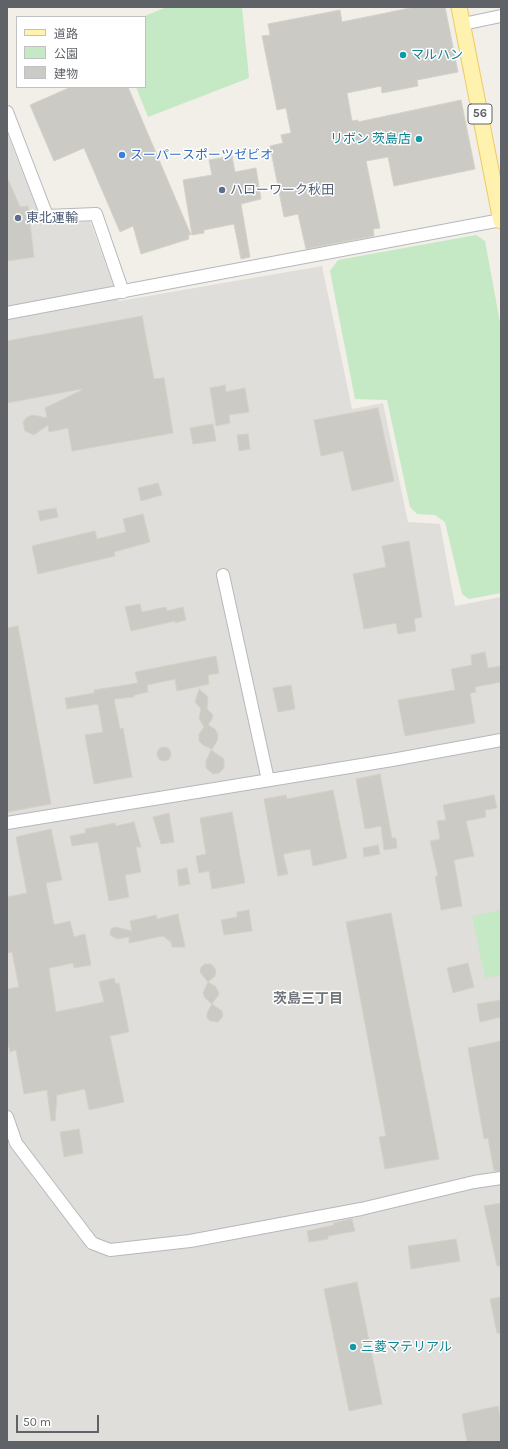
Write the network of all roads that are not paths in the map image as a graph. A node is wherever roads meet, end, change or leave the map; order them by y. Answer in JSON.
{"nodes":[{"id":1,"x":459,"y":7,"type":"edge"},
{"id":2,"x":501,"y":16,"type":"edge"},
{"id":3,"x":463,"y":24,"type":"junction"},
{"id":4,"x":7,"y":112,"type":"edge"},
{"id":5,"x":500,"y":214,"type":"edge"},
{"id":6,"x":123,"y":292,"type":"junction"},
{"id":7,"x":7,"y":313,"type":"edge"},
{"id":8,"x":222,"y":575,"type":"dead end"},
{"id":9,"x":501,"y":740,"type":"edge"},
{"id":10,"x":268,"y":780,"type":"junction"},
{"id":11,"x":7,"y":823,"type":"edge"},
{"id":12,"x":7,"y":1117,"type":"edge"},
{"id":13,"x":501,"y":1178,"type":"edge"}],
"edges":[{"from":1,"to":3,"type":"main road","number":"56"},
{"from":2,"to":3,"type":"street"},
{"from":3,"to":5,"type":"main road","number":"56"},
{"from":4,"to":6,"type":"street"},
{"from":5,"to":6,"type":"street"},
{"from":6,"to":7,"type":"street"},
{"from":8,"to":10,"type":"street"},
{"from":9,"to":10,"type":"street"},
{"from":10,"to":11,"type":"street"},
{"from":12,"to":13,"type":"street"}]}
